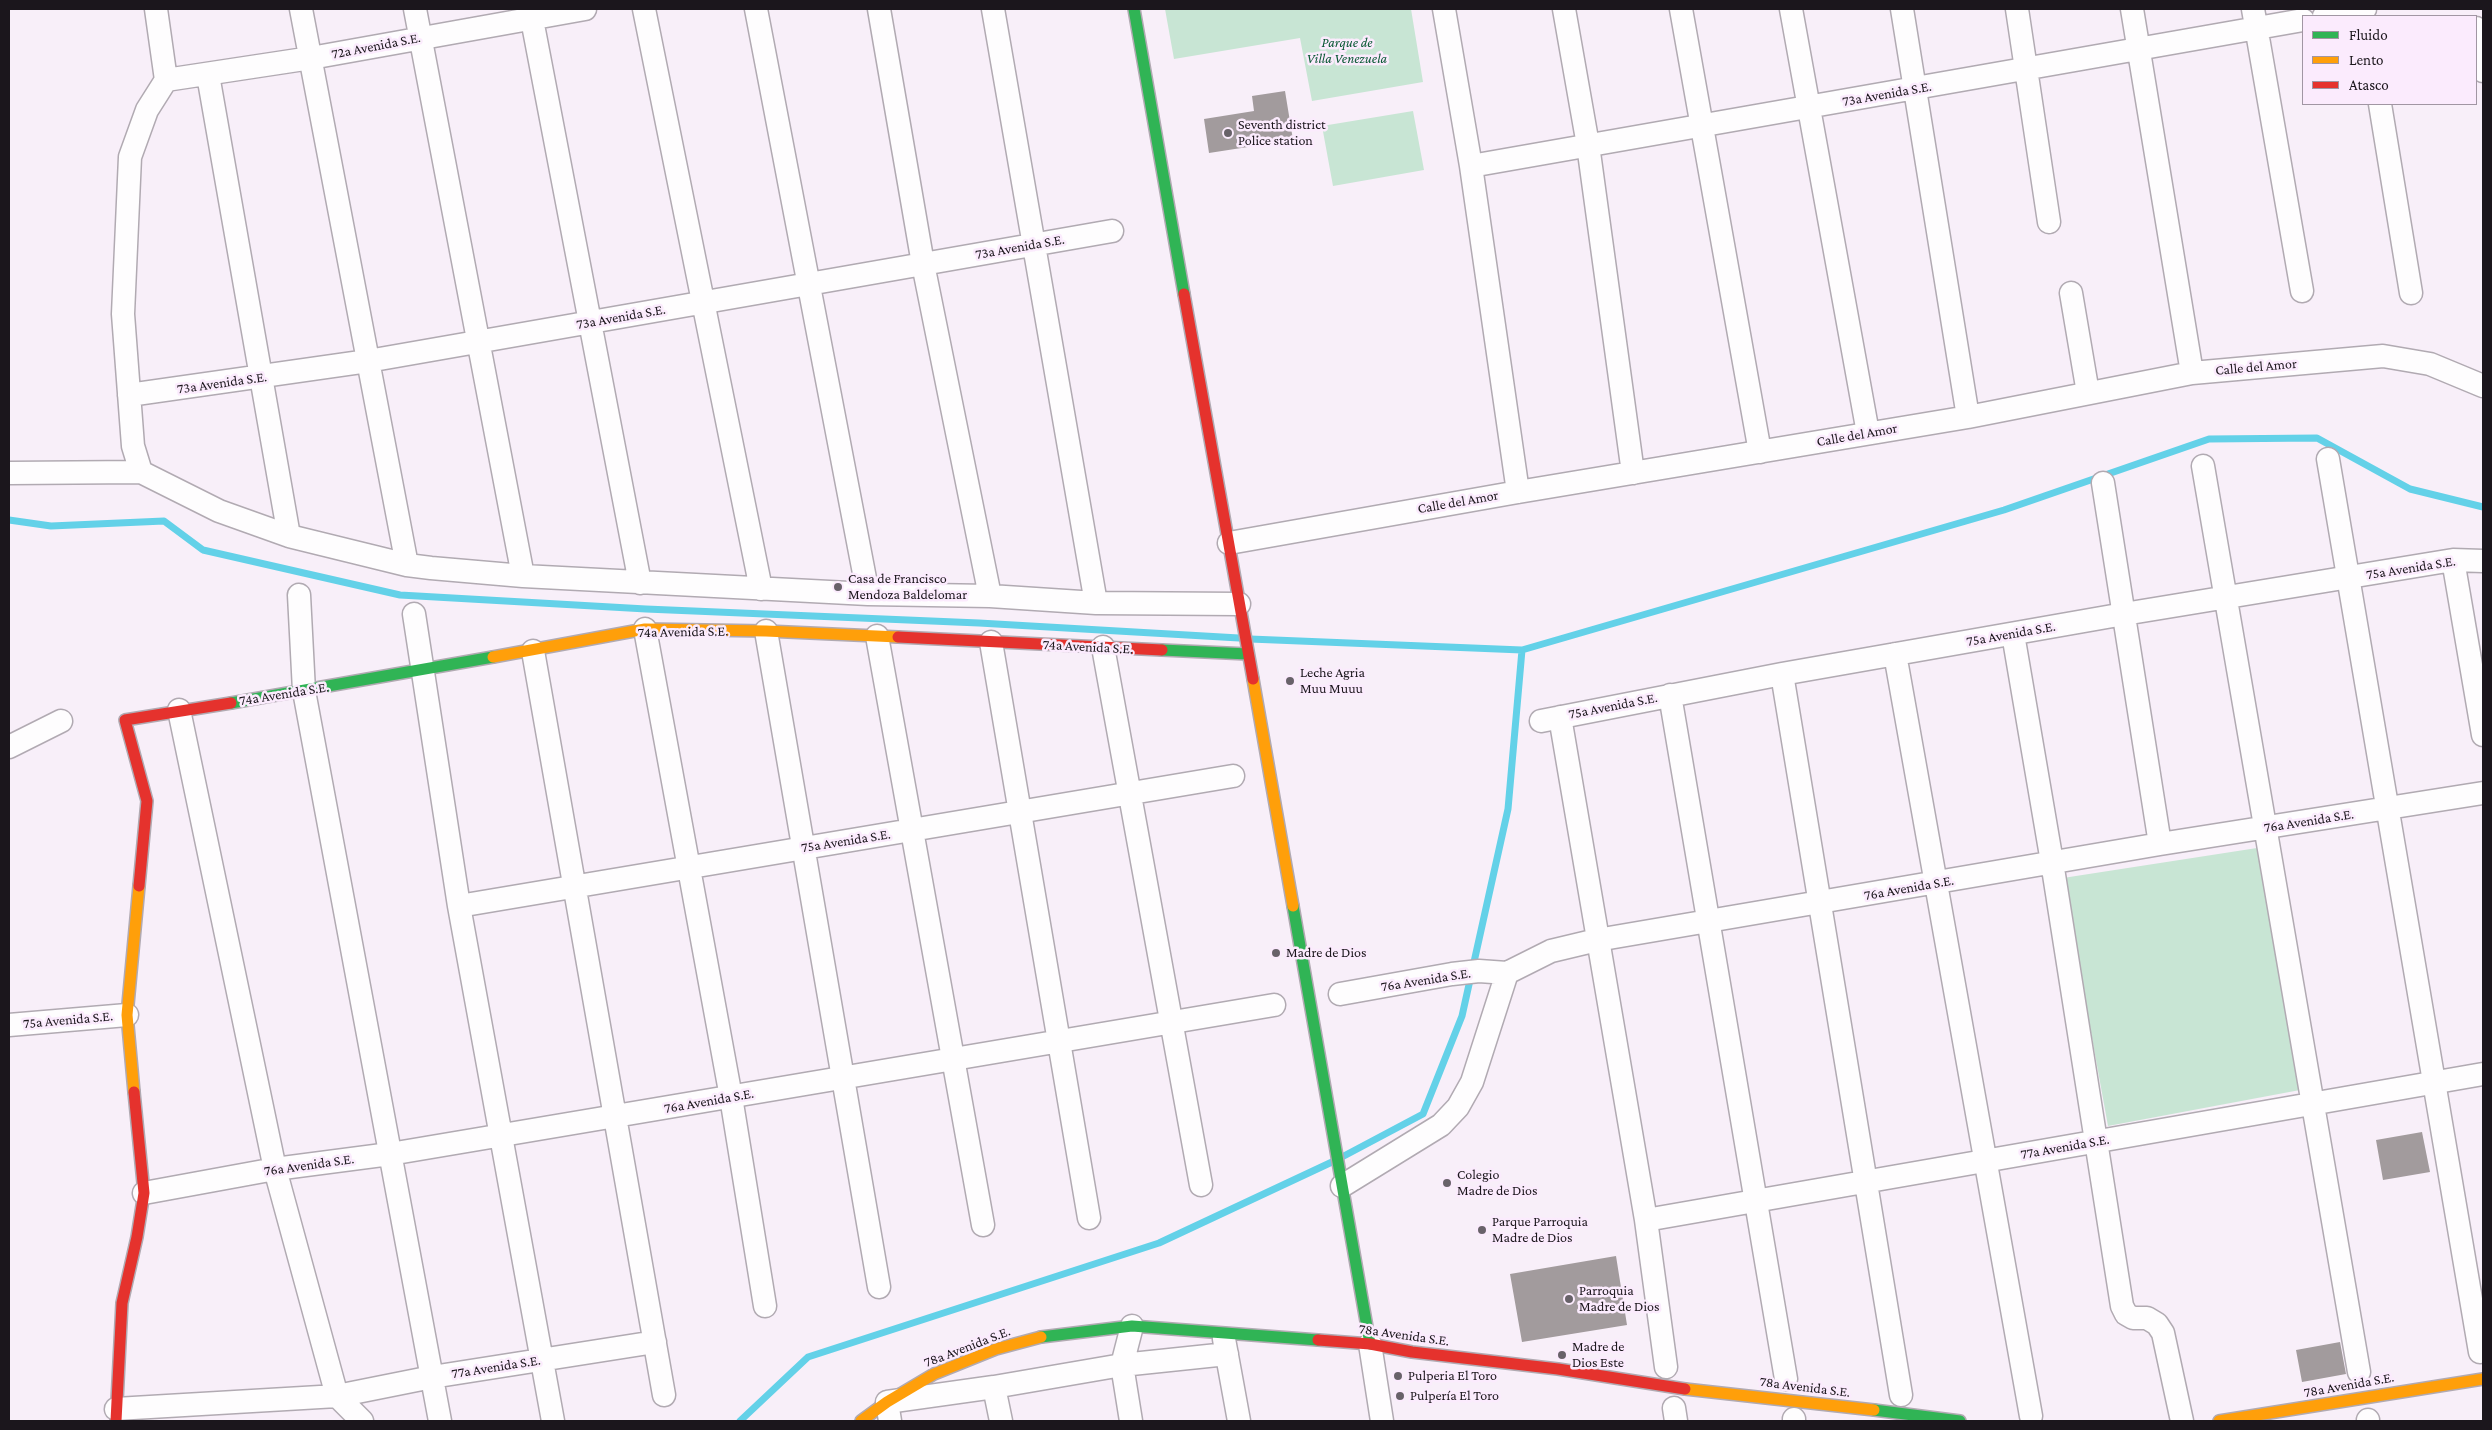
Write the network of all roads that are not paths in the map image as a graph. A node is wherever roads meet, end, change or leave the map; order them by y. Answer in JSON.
{"nodes":[{"id":1,"x":156,"y":9,"type":"edge"},
{"id":2,"x":302,"y":9,"type":"edge"},
{"id":3,"x":415,"y":9,"type":"edge"},
{"id":4,"x":585,"y":9,"type":"edge"},
{"id":5,"x":644,"y":9,"type":"edge"},
{"id":6,"x":756,"y":9,"type":"edge"},
{"id":7,"x":878,"y":9,"type":"edge"},
{"id":8,"x":993,"y":9,"type":"edge"},
{"id":9,"x":1134,"y":9,"type":"edge"},
{"id":10,"x":1444,"y":9,"type":"edge"},
{"id":11,"x":1564,"y":9,"type":"edge"},
{"id":12,"x":1681,"y":9,"type":"edge"},
{"id":13,"x":1791,"y":9,"type":"edge"},
{"id":14,"x":1902,"y":9,"type":"edge"},
{"id":15,"x":2017,"y":9,"type":"edge"},
{"id":16,"x":2132,"y":9,"type":"edge"},
{"id":17,"x":2364,"y":9,"type":"edge"},
{"id":18,"x":531,"y":13,"type":"edge"},
{"id":19,"x":2330,"y":15,"type":"edge"},
{"id":20,"x":2255,"y":19,"type":"edge"},
{"id":21,"x":2302,"y":20,"type":"edge"},
{"id":22,"x":2477,"y":34,"type":"edge"},
{"id":23,"x":420,"y":37,"type":"junction"},
{"id":24,"x":2139,"y":50,"type":"junction"},
{"id":25,"x":311,"y":58,"type":"junction"},
{"id":26,"x":2026,"y":70,"type":"junction"},
{"id":27,"x":2483,"y":71,"type":"edge"},
{"id":28,"x":208,"y":75,"type":"junction"},
{"id":29,"x":166,"y":80,"type":"junction"},
{"id":30,"x":1915,"y":89,"type":"junction"},
{"id":31,"x":2380,"y":105,"type":"edge"},
{"id":32,"x":1809,"y":107,"type":"junction"},
{"id":33,"x":1702,"y":126,"type":"junction"},
{"id":34,"x":1588,"y":146,"type":"junction"},
{"id":35,"x":1471,"y":166,"type":"junction"},
{"id":36,"x":2049,"y":222,"type":"dead end"},
{"id":37,"x":1112,"y":231,"type":"dead end"},
{"id":38,"x":1034,"y":245,"type":"junction"},
{"id":39,"x":923,"y":264,"type":"junction"},
{"id":40,"x":810,"y":283,"type":"junction"},
{"id":41,"x":2302,"y":292,"type":"dead end"},
{"id":42,"x":2071,"y":293,"type":"dead end"},
{"id":43,"x":2411,"y":294,"type":"dead end"},
{"id":44,"x":703,"y":303,"type":"junction"},
{"id":45,"x":588,"y":322,"type":"junction"},
{"id":46,"x":478,"y":342,"type":"junction"},
{"id":47,"x":368,"y":361,"type":"junction"},
{"id":48,"x":2192,"y":373,"type":"junction"},
{"id":49,"x":260,"y":378,"type":"junction"},
{"id":50,"x":2483,"y":386,"type":"edge"},
{"id":51,"x":2088,"y":393,"type":"junction"},
{"id":52,"x":129,"y":395,"type":"junction"},
{"id":53,"x":1968,"y":417,"type":"junction"},
{"id":54,"x":1868,"y":433,"type":"junction"},
{"id":55,"x":1760,"y":452,"type":"junction"},
{"id":56,"x":2328,"y":459,"type":"dead end"},
{"id":57,"x":2203,"y":466,"type":"dead end"},
{"id":58,"x":141,"y":472,"type":"junction"},
{"id":59,"x":1634,"y":472,"type":"junction"},
{"id":60,"x":9,"y":473,"type":"edge"},
{"id":61,"x":2103,"y":483,"type":"dead end"},
{"id":62,"x":1518,"y":492,"type":"junction"},
{"id":63,"x":288,"y":536,"type":"junction"},
{"id":64,"x":1229,"y":543,"type":"junction"},
{"id":65,"x":2453,"y":560,"type":"junction"},
{"id":66,"x":2483,"y":561,"type":"edge"},
{"id":67,"x":406,"y":565,"type":"junction"},
{"id":68,"x":523,"y":576,"type":"junction"},
{"id":69,"x":2348,"y":578,"type":"junction"},
{"id":70,"x":640,"y":583,"type":"junction"},
{"id":71,"x":761,"y":589,"type":"junction"},
{"id":72,"x":868,"y":594,"type":"junction"},
{"id":73,"x":299,"y":595,"type":"dead end"},
{"id":74,"x":990,"y":596,"type":"junction"},
{"id":75,"x":2228,"y":598,"type":"junction"},
{"id":76,"x":1096,"y":603,"type":"junction"},
{"id":77,"x":1239,"y":604,"type":"junction"},
{"id":78,"x":414,"y":614,"type":"dead end"},
{"id":79,"x":2124,"y":614,"type":"junction"},
{"id":80,"x":645,"y":630,"type":"junction"},
{"id":81,"x":766,"y":631,"type":"junction"},
{"id":82,"x":2013,"y":634,"type":"junction"},
{"id":83,"x":876,"y":636,"type":"junction"},
{"id":84,"x":990,"y":642,"type":"junction"},
{"id":85,"x":1103,"y":647,"type":"junction"},
{"id":86,"x":533,"y":651,"type":"junction"},
{"id":87,"x":1248,"y":654,"type":"junction"},
{"id":88,"x":1895,"y":654,"type":"junction"},
{"id":89,"x":423,"y":668,"type":"junction"},
{"id":90,"x":1782,"y":674,"type":"junction"},
{"id":91,"x":304,"y":691,"type":"junction"},
{"id":92,"x":1670,"y":695,"type":"junction"},
{"id":93,"x":179,"y":710,"type":"junction"},
{"id":94,"x":61,"y":722,"type":"dead end"},
{"id":95,"x":2483,"y":735,"type":"edge"},
{"id":96,"x":9,"y":748,"type":"edge"},
{"id":97,"x":1233,"y":776,"type":"dead end"},
{"id":98,"x":2483,"y":792,"type":"edge"},
{"id":99,"x":1130,"y":794,"type":"junction"},
{"id":100,"x":2387,"y":808,"type":"junction"},
{"id":101,"x":1018,"y":813,"type":"junction"},
{"id":102,"x":2267,"y":828,"type":"junction"},
{"id":103,"x":911,"y":831,"type":"junction"},
{"id":104,"x":2160,"y":844,"type":"junction"},
{"id":105,"x":803,"y":847,"type":"junction"},
{"id":106,"x":2052,"y":862,"type":"junction"},
{"id":107,"x":688,"y":868,"type":"junction"},
{"id":108,"x":1936,"y":883,"type":"junction"},
{"id":109,"x":575,"y":887,"type":"junction"},
{"id":110,"x":1819,"y":903,"type":"junction"},
{"id":111,"x":459,"y":906,"type":"junction"},
{"id":112,"x":1708,"y":922,"type":"junction"},
{"id":113,"x":1597,"y":940,"type":"junction"},
{"id":114,"x":1507,"y":973,"type":"junction"},
{"id":115,"x":1340,"y":994,"type":"dead end"},
{"id":116,"x":1274,"y":1005,"type":"dead end"},
{"id":117,"x":127,"y":1014,"type":"junction"},
{"id":118,"x":1171,"y":1022,"type":"junction"},
{"id":119,"x":9,"y":1025,"type":"edge"},
{"id":120,"x":1058,"y":1041,"type":"junction"},
{"id":121,"x":953,"y":1059,"type":"junction"},
{"id":122,"x":2483,"y":1074,"type":"edge"},
{"id":123,"x":843,"y":1078,"type":"junction"},
{"id":124,"x":2434,"y":1083,"type":"junction"},
{"id":125,"x":730,"y":1097,"type":"junction"},
{"id":126,"x":2314,"y":1104,"type":"junction"},
{"id":127,"x":615,"y":1116,"type":"junction"},
{"id":128,"x":501,"y":1136,"type":"junction"},
{"id":129,"x":2096,"y":1142,"type":"junction"},
{"id":130,"x":390,"y":1154,"type":"junction"},
{"id":131,"x":1986,"y":1161,"type":"junction"},
{"id":132,"x":275,"y":1169,"type":"junction"},
{"id":133,"x":1340,"y":1178,"type":"junction"},
{"id":134,"x":1866,"y":1182,"type":"junction"},
{"id":135,"x":1201,"y":1186,"type":"dead end"},
{"id":136,"x":144,"y":1193,"type":"junction"},
{"id":137,"x":1756,"y":1200,"type":"junction"},
{"id":138,"x":1088,"y":1218,"type":"dead end"},
{"id":139,"x":1646,"y":1220,"type":"junction"},
{"id":140,"x":983,"y":1225,"type":"dead end"},
{"id":141,"x":879,"y":1287,"type":"dead end"},
{"id":142,"x":765,"y":1306,"type":"dead end"},
{"id":143,"x":1132,"y":1326,"type":"junction"},
{"id":144,"x":655,"y":1342,"type":"junction"},
{"id":145,"x":1225,"y":1343,"type":"junction"},
{"id":146,"x":1370,"y":1344,"type":"junction"},
{"id":147,"x":2480,"y":1352,"type":"dead end"},
{"id":148,"x":542,"y":1360,"type":"junction"},
{"id":149,"x":1122,"y":1365,"type":"junction"},
{"id":150,"x":1666,"y":1367,"type":"dead end"},
{"id":151,"x":2359,"y":1372,"type":"dead end"},
{"id":152,"x":432,"y":1377,"type":"junction"},
{"id":153,"x":2483,"y":1378,"type":"edge"},
{"id":154,"x":1786,"y":1379,"type":"dead end"},
{"id":155,"x":994,"y":1387,"type":"junction"},
{"id":156,"x":664,"y":1395,"type":"dead end"},
{"id":157,"x":1901,"y":1395,"type":"dead end"},
{"id":158,"x":337,"y":1396,"type":"junction"},
{"id":159,"x":888,"y":1411,"type":"edge"},
{"id":160,"x":116,"y":1415,"type":"edge"},
{"id":161,"x":2031,"y":1416,"type":"dead end"},
{"id":162,"x":362,"y":1421,"type":"edge"},
{"id":163,"x":440,"y":1421,"type":"edge"},
{"id":164,"x":553,"y":1421,"type":"edge"},
{"id":165,"x":861,"y":1421,"type":"edge"},
{"id":166,"x":1001,"y":1421,"type":"edge"},
{"id":167,"x":1131,"y":1421,"type":"edge"},
{"id":168,"x":1239,"y":1421,"type":"edge"},
{"id":169,"x":1382,"y":1421,"type":"edge"},
{"id":170,"x":1960,"y":1421,"type":"edge"},
{"id":171,"x":2182,"y":1421,"type":"edge"},
{"id":172,"x":2219,"y":1421,"type":"edge"}],
"edges":[{"from":1,"to":29,"type":"street"},
{"from":2,"to":25,"type":"street"},
{"from":3,"to":23,"type":"street"},
{"from":4,"to":18,"type":"street","name":"72a Avenida S.E."},
{"from":5,"to":44,"type":"street"},
{"from":6,"to":40,"type":"street"},
{"from":7,"to":39,"type":"street"},
{"from":8,"to":38,"type":"street"},
{"from":9,"to":64,"type":"street"},
{"from":10,"to":35,"type":"street"},
{"from":11,"to":34,"type":"street"},
{"from":12,"to":33,"type":"street"},
{"from":13,"to":32,"type":"street"},
{"from":14,"to":30,"type":"street"},
{"from":15,"to":26,"type":"street"},
{"from":16,"to":24,"type":"street"},
{"from":17,"to":19,"type":"street"},
{"from":18,"to":23,"type":"street","name":"72a Avenida S.E."},
{"from":18,"to":45,"type":"street"},
{"from":20,"to":21,"type":"street","name":"73a Avenida S.E."},
{"from":20,"to":24,"type":"street","name":"73a Avenida S.E."},
{"from":20,"to":41,"type":"street"},
{"from":22,"to":27,"type":"street"},
{"from":23,"to":25,"type":"street","name":"72a Avenida S.E."},
{"from":23,"to":46,"type":"street"},
{"from":24,"to":26,"type":"street","name":"73a Avenida S.E."},
{"from":24,"to":48,"type":"street"},
{"from":25,"to":28,"type":"street","name":"72a Avenida S.E."},
{"from":25,"to":47,"type":"street"},
{"from":26,"to":30,"type":"street","name":"73a Avenida S.E."},
{"from":26,"to":36,"type":"street"},
{"from":28,"to":29,"type":"street","name":"72a Avenida S.E."},
{"from":28,"to":49,"type":"street"},
{"from":29,"to":52,"type":"street"},
{"from":30,"to":32,"type":"street","name":"73a Avenida S.E."},
{"from":30,"to":53,"type":"street"},
{"from":31,"to":43,"type":"street"},
{"from":32,"to":33,"type":"street","name":"73a Avenida S.E."},
{"from":32,"to":54,"type":"street"},
{"from":33,"to":34,"type":"street","name":"73a Avenida S.E."},
{"from":33,"to":55,"type":"street"},
{"from":34,"to":35,"type":"street","name":"73a Avenida S.E."},
{"from":34,"to":59,"type":"street"},
{"from":35,"to":62,"type":"street"},
{"from":37,"to":38,"type":"street","name":"73a Avenida S.E."},
{"from":38,"to":39,"type":"street","name":"73a Avenida S.E."},
{"from":38,"to":76,"type":"street"},
{"from":39,"to":40,"type":"street","name":"73a Avenida S.E."},
{"from":39,"to":74,"type":"street"},
{"from":40,"to":44,"type":"street","name":"73a Avenida S.E."},
{"from":40,"to":72,"type":"street"},
{"from":42,"to":51,"type":"street"},
{"from":44,"to":45,"type":"street","name":"73a Avenida S.E."},
{"from":44,"to":71,"type":"street"},
{"from":45,"to":46,"type":"street","name":"73a Avenida S.E."},
{"from":45,"to":70,"type":"street"},
{"from":46,"to":47,"type":"street","name":"73a Avenida S.E."},
{"from":46,"to":68,"type":"street"},
{"from":47,"to":49,"type":"street","name":"73a Avenida S.E."},
{"from":47,"to":67,"type":"street"},
{"from":48,"to":50,"type":"street","name":"Calle del Amor"},
{"from":48,"to":51,"type":"street","name":"Calle del Amor"},
{"from":49,"to":52,"type":"street","name":"73a Avenida S.E."},
{"from":49,"to":63,"type":"street"},
{"from":51,"to":53,"type":"street","name":"Calle del Amor"},
{"from":52,"to":58,"type":"street"},
{"from":53,"to":54,"type":"street","name":"Calle del Amor"},
{"from":54,"to":55,"type":"street","name":"Calle del Amor"},
{"from":55,"to":59,"type":"street","name":"Calle del Amor"},
{"from":56,"to":69,"type":"street"},
{"from":57,"to":75,"type":"street"},
{"from":58,"to":60,"type":"street"},
{"from":58,"to":63,"type":"street"},
{"from":59,"to":62,"type":"street","name":"Calle del Amor"},
{"from":61,"to":79,"type":"street"},
{"from":62,"to":64,"type":"street","name":"Calle del Amor"},
{"from":63,"to":67,"type":"street"},
{"from":64,"to":77,"type":"street"},
{"from":65,"to":66,"type":"street","name":"75a Avenida S.E."},
{"from":65,"to":69,"type":"street","name":"75a Avenida S.E."},
{"from":65,"to":95,"type":"street"},
{"from":67,"to":68,"type":"street"},
{"from":68,"to":70,"type":"street"},
{"from":69,"to":75,"type":"street","name":"75a Avenida S.E."},
{"from":69,"to":100,"type":"street"},
{"from":70,"to":71,"type":"street"},
{"from":71,"to":72,"type":"street"},
{"from":72,"to":74,"type":"street"},
{"from":73,"to":91,"type":"street"},
{"from":74,"to":76,"type":"street"},
{"from":75,"to":79,"type":"street","name":"75a Avenida S.E."},
{"from":75,"to":102,"type":"street"},
{"from":76,"to":77,"type":"street"},
{"from":77,"to":87,"type":"street"},
{"from":78,"to":89,"type":"street"},
{"from":79,"to":82,"type":"street","name":"75a Avenida S.E."},
{"from":79,"to":104,"type":"street"},
{"from":80,"to":81,"type":"street","name":"74a Avenida S.E."},
{"from":80,"to":86,"type":"street","name":"74a Avenida S.E."},
{"from":80,"to":107,"type":"street"},
{"from":81,"to":83,"type":"street","name":"74a Avenida S.E."},
{"from":81,"to":105,"type":"street"},
{"from":82,"to":88,"type":"street","name":"75a Avenida S.E."},
{"from":82,"to":106,"type":"street"},
{"from":83,"to":84,"type":"street","name":"74a Avenida S.E."},
{"from":83,"to":103,"type":"street"},
{"from":84,"to":85,"type":"street","name":"74a Avenida S.E."},
{"from":84,"to":101,"type":"street"},
{"from":85,"to":87,"type":"street","name":"74a Avenida S.E."},
{"from":85,"to":99,"type":"street"},
{"from":86,"to":89,"type":"street","name":"74a Avenida S.E."},
{"from":86,"to":109,"type":"street"},
{"from":87,"to":133,"type":"street"},
{"from":88,"to":90,"type":"street","name":"75a Avenida S.E."},
{"from":88,"to":108,"type":"street"},
{"from":89,"to":91,"type":"street","name":"74a Avenida S.E."},
{"from":89,"to":111,"type":"street"},
{"from":90,"to":92,"type":"street","name":"75a Avenida S.E."},
{"from":90,"to":110,"type":"street"},
{"from":91,"to":93,"type":"street","name":"74a Avenida S.E."},
{"from":91,"to":130,"type":"street"},
{"from":92,"to":112,"type":"street"},
{"from":92,"to":113,"type":"street","name":"75a Avenida S.E."},
{"from":93,"to":117,"type":"street","name":"74a Avenida S.E."},
{"from":93,"to":132,"type":"street"},
{"from":94,"to":96,"type":"street"},
{"from":97,"to":99,"type":"street","name":"75a Avenida S.E."},
{"from":98,"to":100,"type":"street","name":"76a Avenida S.E."},
{"from":99,"to":101,"type":"street","name":"75a Avenida S.E."},
{"from":99,"to":118,"type":"street"},
{"from":100,"to":102,"type":"street","name":"76a Avenida S.E."},
{"from":100,"to":124,"type":"street"},
{"from":101,"to":103,"type":"street","name":"75a Avenida S.E."},
{"from":101,"to":120,"type":"street"},
{"from":102,"to":104,"type":"street","name":"76a Avenida S.E."},
{"from":102,"to":126,"type":"street"},
{"from":103,"to":105,"type":"street","name":"75a Avenida S.E."},
{"from":103,"to":121,"type":"street"},
{"from":104,"to":106,"type":"street","name":"76a Avenida S.E."},
{"from":105,"to":107,"type":"street","name":"75a Avenida S.E."},
{"from":105,"to":123,"type":"street"},
{"from":106,"to":108,"type":"street","name":"76a Avenida S.E."},
{"from":106,"to":129,"type":"street"},
{"from":107,"to":109,"type":"street","name":"75a Avenida S.E."},
{"from":107,"to":125,"type":"street"},
{"from":108,"to":110,"type":"street","name":"76a Avenida S.E."},
{"from":108,"to":131,"type":"street"},
{"from":109,"to":111,"type":"street","name":"75a Avenida S.E."},
{"from":109,"to":127,"type":"street"},
{"from":110,"to":112,"type":"street","name":"76a Avenida S.E."},
{"from":110,"to":134,"type":"street"},
{"from":111,"to":128,"type":"street"},
{"from":112,"to":113,"type":"street","name":"76a Avenida S.E."},
{"from":112,"to":137,"type":"street"},
{"from":113,"to":114,"type":"street","name":"76a Avenida S.E."},
{"from":113,"to":139,"type":"street"},
{"from":114,"to":115,"type":"street","name":"76a Avenida S.E."},
{"from":114,"to":133,"type":"street"},
{"from":116,"to":118,"type":"street","name":"76a Avenida S.E."},
{"from":117,"to":119,"type":"street","name":"75a Avenida S.E."},
{"from":117,"to":136,"type":"street"},
{"from":118,"to":120,"type":"street","name":"76a Avenida S.E."},
{"from":118,"to":135,"type":"street"},
{"from":120,"to":121,"type":"street","name":"76a Avenida S.E."},
{"from":120,"to":138,"type":"street"},
{"from":121,"to":123,"type":"street","name":"76a Avenida S.E."},
{"from":121,"to":140,"type":"street"},
{"from":122,"to":124,"type":"street","name":"77a Avenida S.E."},
{"from":123,"to":125,"type":"street","name":"76a Avenida S.E."},
{"from":123,"to":141,"type":"street"},
{"from":124,"to":126,"type":"street","name":"77a Avenida S.E."},
{"from":124,"to":147,"type":"street"},
{"from":125,"to":127,"type":"street","name":"76a Avenida S.E."},
{"from":125,"to":142,"type":"street"},
{"from":126,"to":129,"type":"street","name":"77a Avenida S.E."},
{"from":126,"to":151,"type":"street"},
{"from":127,"to":128,"type":"street","name":"76a Avenida S.E."},
{"from":127,"to":144,"type":"street"},
{"from":128,"to":130,"type":"street","name":"76a Avenida S.E."},
{"from":128,"to":148,"type":"street"},
{"from":129,"to":131,"type":"street","name":"77a Avenida S.E."},
{"from":129,"to":171,"type":"street"},
{"from":130,"to":132,"type":"street","name":"76a Avenida S.E."},
{"from":130,"to":152,"type":"street"},
{"from":131,"to":134,"type":"street","name":"77a Avenida S.E."},
{"from":131,"to":161,"type":"street"},
{"from":132,"to":136,"type":"street","name":"76a Avenida S.E."},
{"from":132,"to":158,"type":"street"},
{"from":133,"to":146,"type":"street"},
{"from":134,"to":137,"type":"street","name":"77a Avenida S.E."},
{"from":134,"to":157,"type":"street"},
{"from":136,"to":160,"type":"street"},
{"from":137,"to":139,"type":"street","name":"77a Avenida S.E."},
{"from":137,"to":154,"type":"street"},
{"from":139,"to":150,"type":"street"},
{"from":143,"to":145,"type":"street","name":"78a Avenida S.E."},
{"from":143,"to":149,"type":"street"},
{"from":143,"to":159,"type":"street","name":"78a Avenida S.E."},
{"from":144,"to":148,"type":"street","name":"77a Avenida S.E."},
{"from":144,"to":156,"type":"street"},
{"from":145,"to":146,"type":"street","name":"78a Avenida S.E."},
{"from":145,"to":149,"type":"street"},
{"from":145,"to":168,"type":"street"},
{"from":146,"to":169,"type":"street"},
{"from":146,"to":170,"type":"street","name":"78a Avenida S.E."},
{"from":148,"to":152,"type":"street","name":"77a Avenida S.E."},
{"from":148,"to":164,"type":"street"},
{"from":149,"to":155,"type":"street"},
{"from":149,"to":167,"type":"street"},
{"from":152,"to":158,"type":"street","name":"77a Avenida S.E."},
{"from":152,"to":163,"type":"street"},
{"from":153,"to":172,"type":"street","name":"78a Avenida S.E."},
{"from":155,"to":159,"type":"street"},
{"from":155,"to":166,"type":"street"},
{"from":158,"to":160,"type":"street","name":"77a Avenida S.E."},
{"from":158,"to":162,"type":"street"},
{"from":159,"to":165,"type":"street","name":"78a Avenida S.E."}]}
